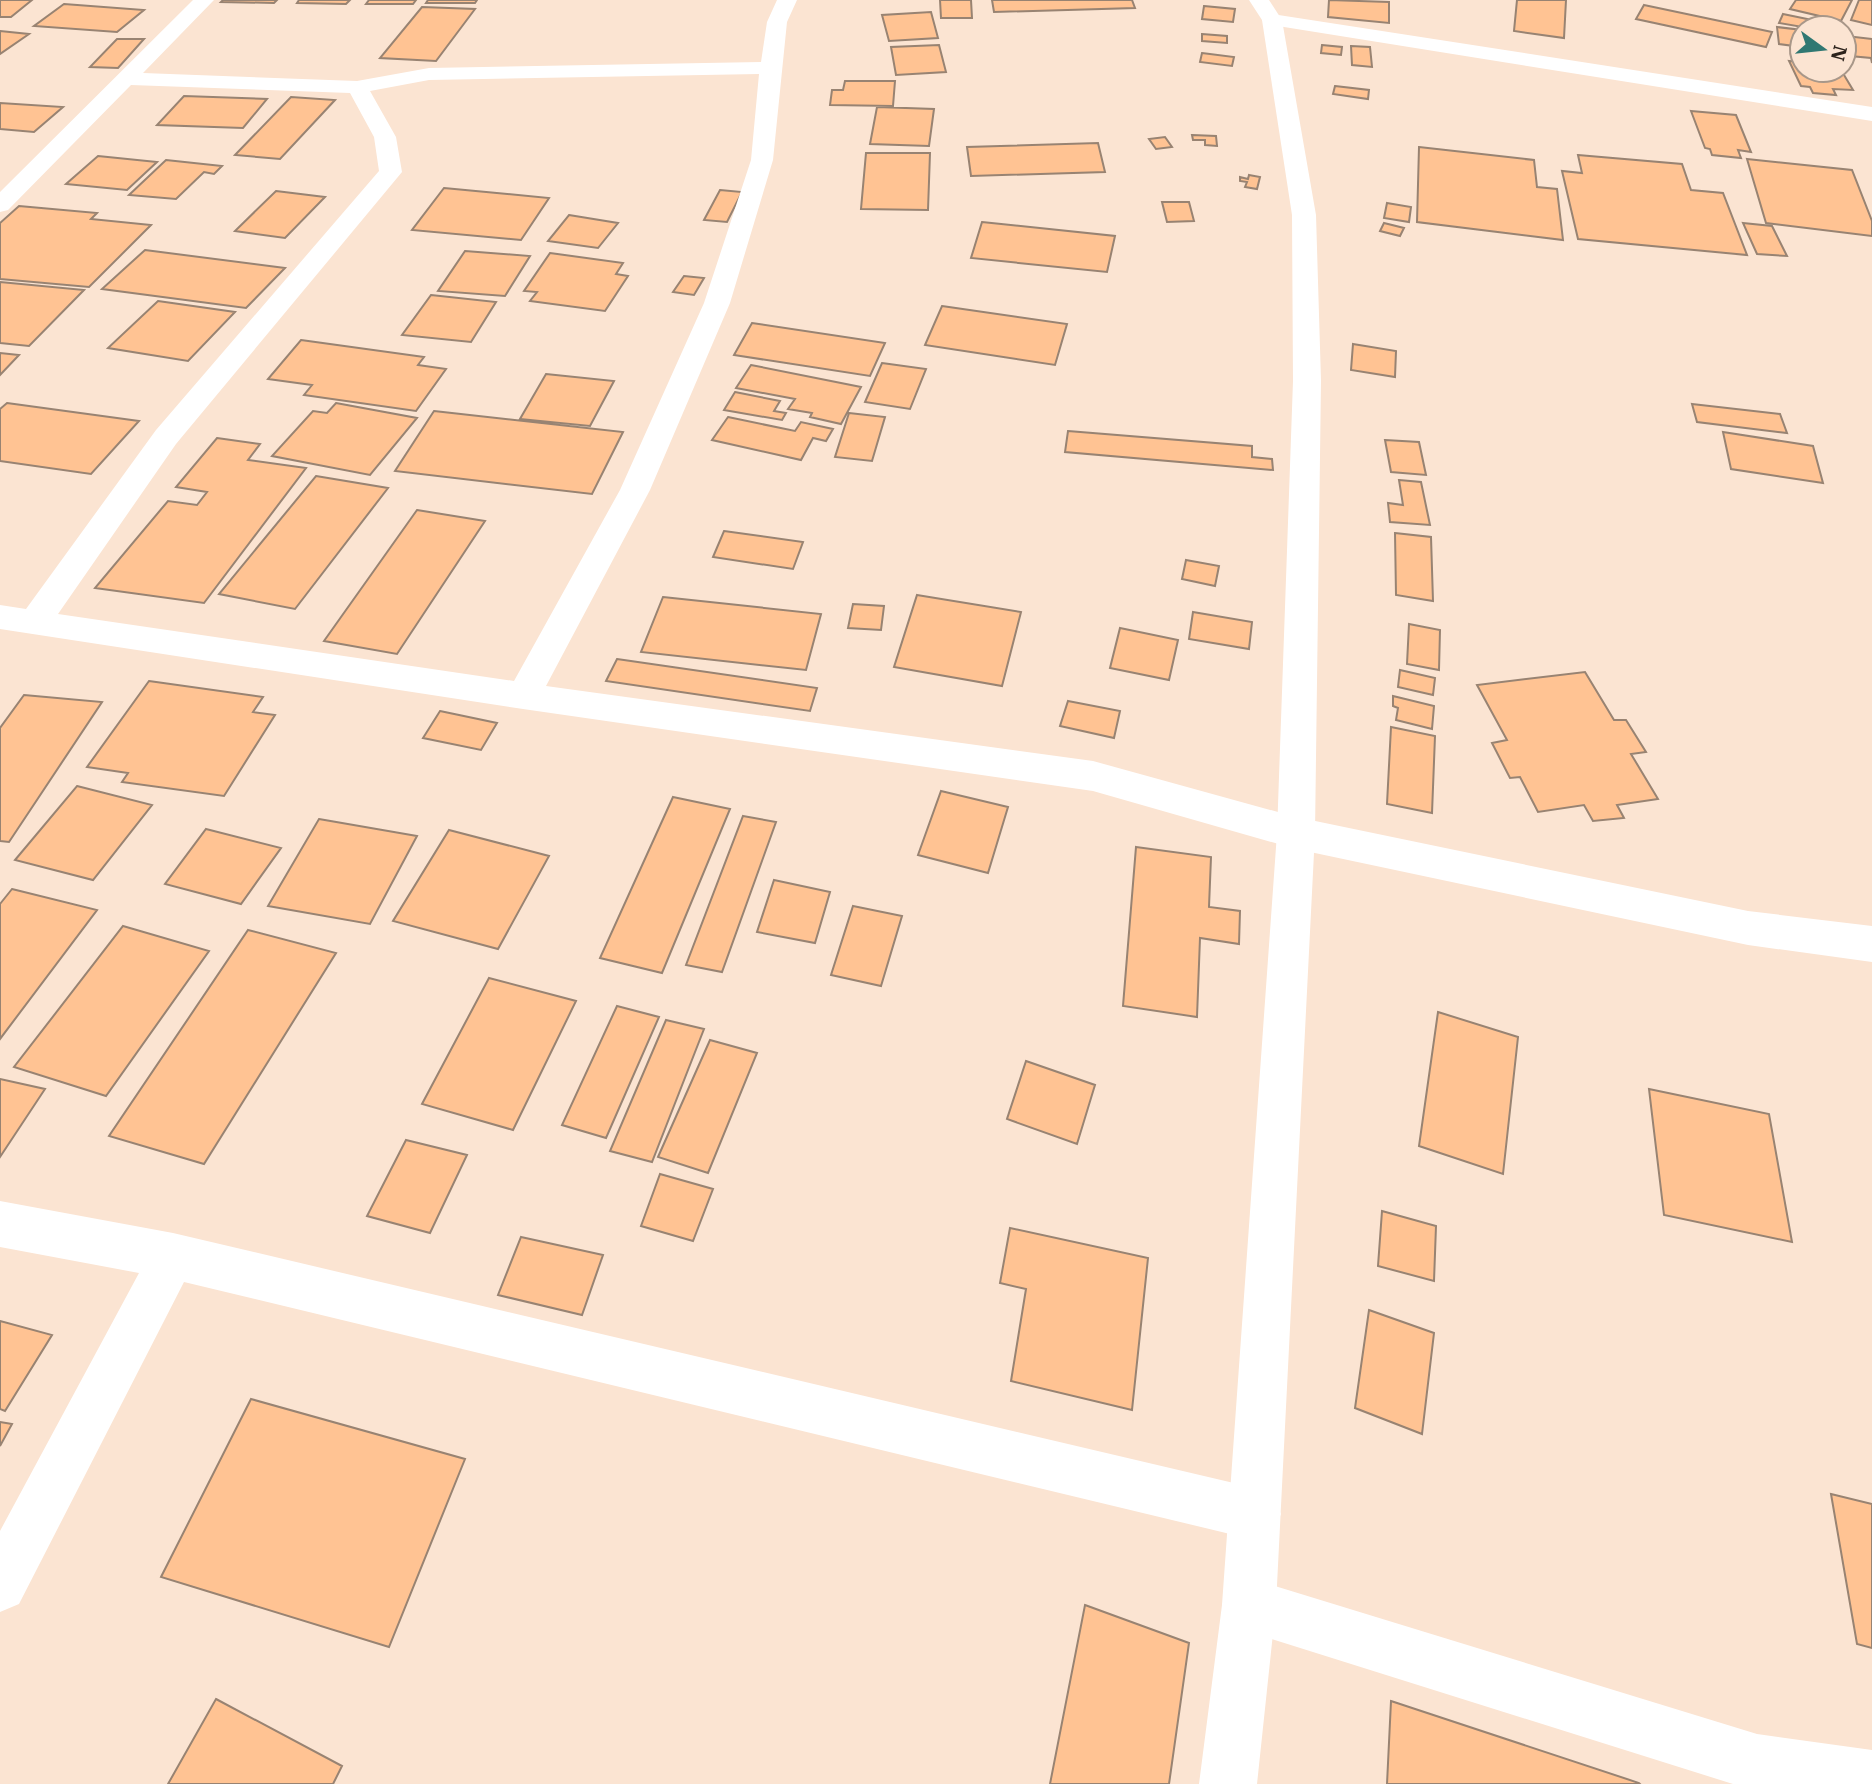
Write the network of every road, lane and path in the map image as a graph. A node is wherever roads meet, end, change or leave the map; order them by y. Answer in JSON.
{"nodes":[{"id":1,"x":204,"y":0,"type":"edge"},
{"id":2,"x":787,"y":0,"type":"edge"},
{"id":3,"x":1266,"y":10,"type":"edge"},
{"id":4,"x":770,"y":68,"type":"junction"},
{"id":5,"x":127,"y":79,"type":"junction"},
{"id":6,"x":357,"y":87,"type":"junction"},
{"id":7,"x":1872,"y":114,"type":"edge"},
{"id":8,"x":0,"y":205,"type":"edge"},
{"id":9,"x":0,"y":617,"type":"edge"},
{"id":10,"x":35,"y":621,"type":"junction"},
{"id":11,"x":523,"y":696,"type":"junction"},
{"id":12,"x":1296,"y":834,"type":"junction"},
{"id":13,"x":1872,"y":944,"type":"edge"},
{"id":14,"x":0,"y":1224,"type":"edge"},
{"id":15,"x":173,"y":1256,"type":"junction"},
{"id":16,"x":1255,"y":1514,"type":"junction"},
{"id":17,"x":0,"y":1585,"type":"edge"},
{"id":18,"x":1250,"y":1605,"type":"junction"},
{"id":19,"x":1872,"y":1779,"type":"edge"},
{"id":20,"x":1228,"y":1784,"type":"edge"}],
"edges":[{"from":1,"to":5,"type":"street"},
{"from":2,"to":4,"type":"street"},
{"from":3,"to":7,"type":"street"},
{"from":3,"to":12,"type":"street"},
{"from":4,"to":6,"type":"street"},
{"from":4,"to":11,"type":"street"},
{"from":5,"to":6,"type":"street"},
{"from":5,"to":8,"type":"street"},
{"from":6,"to":10,"type":"street"},
{"from":9,"to":10,"type":"street"},
{"from":10,"to":11,"type":"street"},
{"from":11,"to":12,"type":"street"},
{"from":12,"to":13,"type":"street"},
{"from":12,"to":16,"type":"street"},
{"from":14,"to":15,"type":"street"},
{"from":15,"to":16,"type":"street"},
{"from":15,"to":17,"type":"street"},
{"from":16,"to":18,"type":"street"},
{"from":18,"to":19,"type":"street"},
{"from":18,"to":20,"type":"street"}]}
